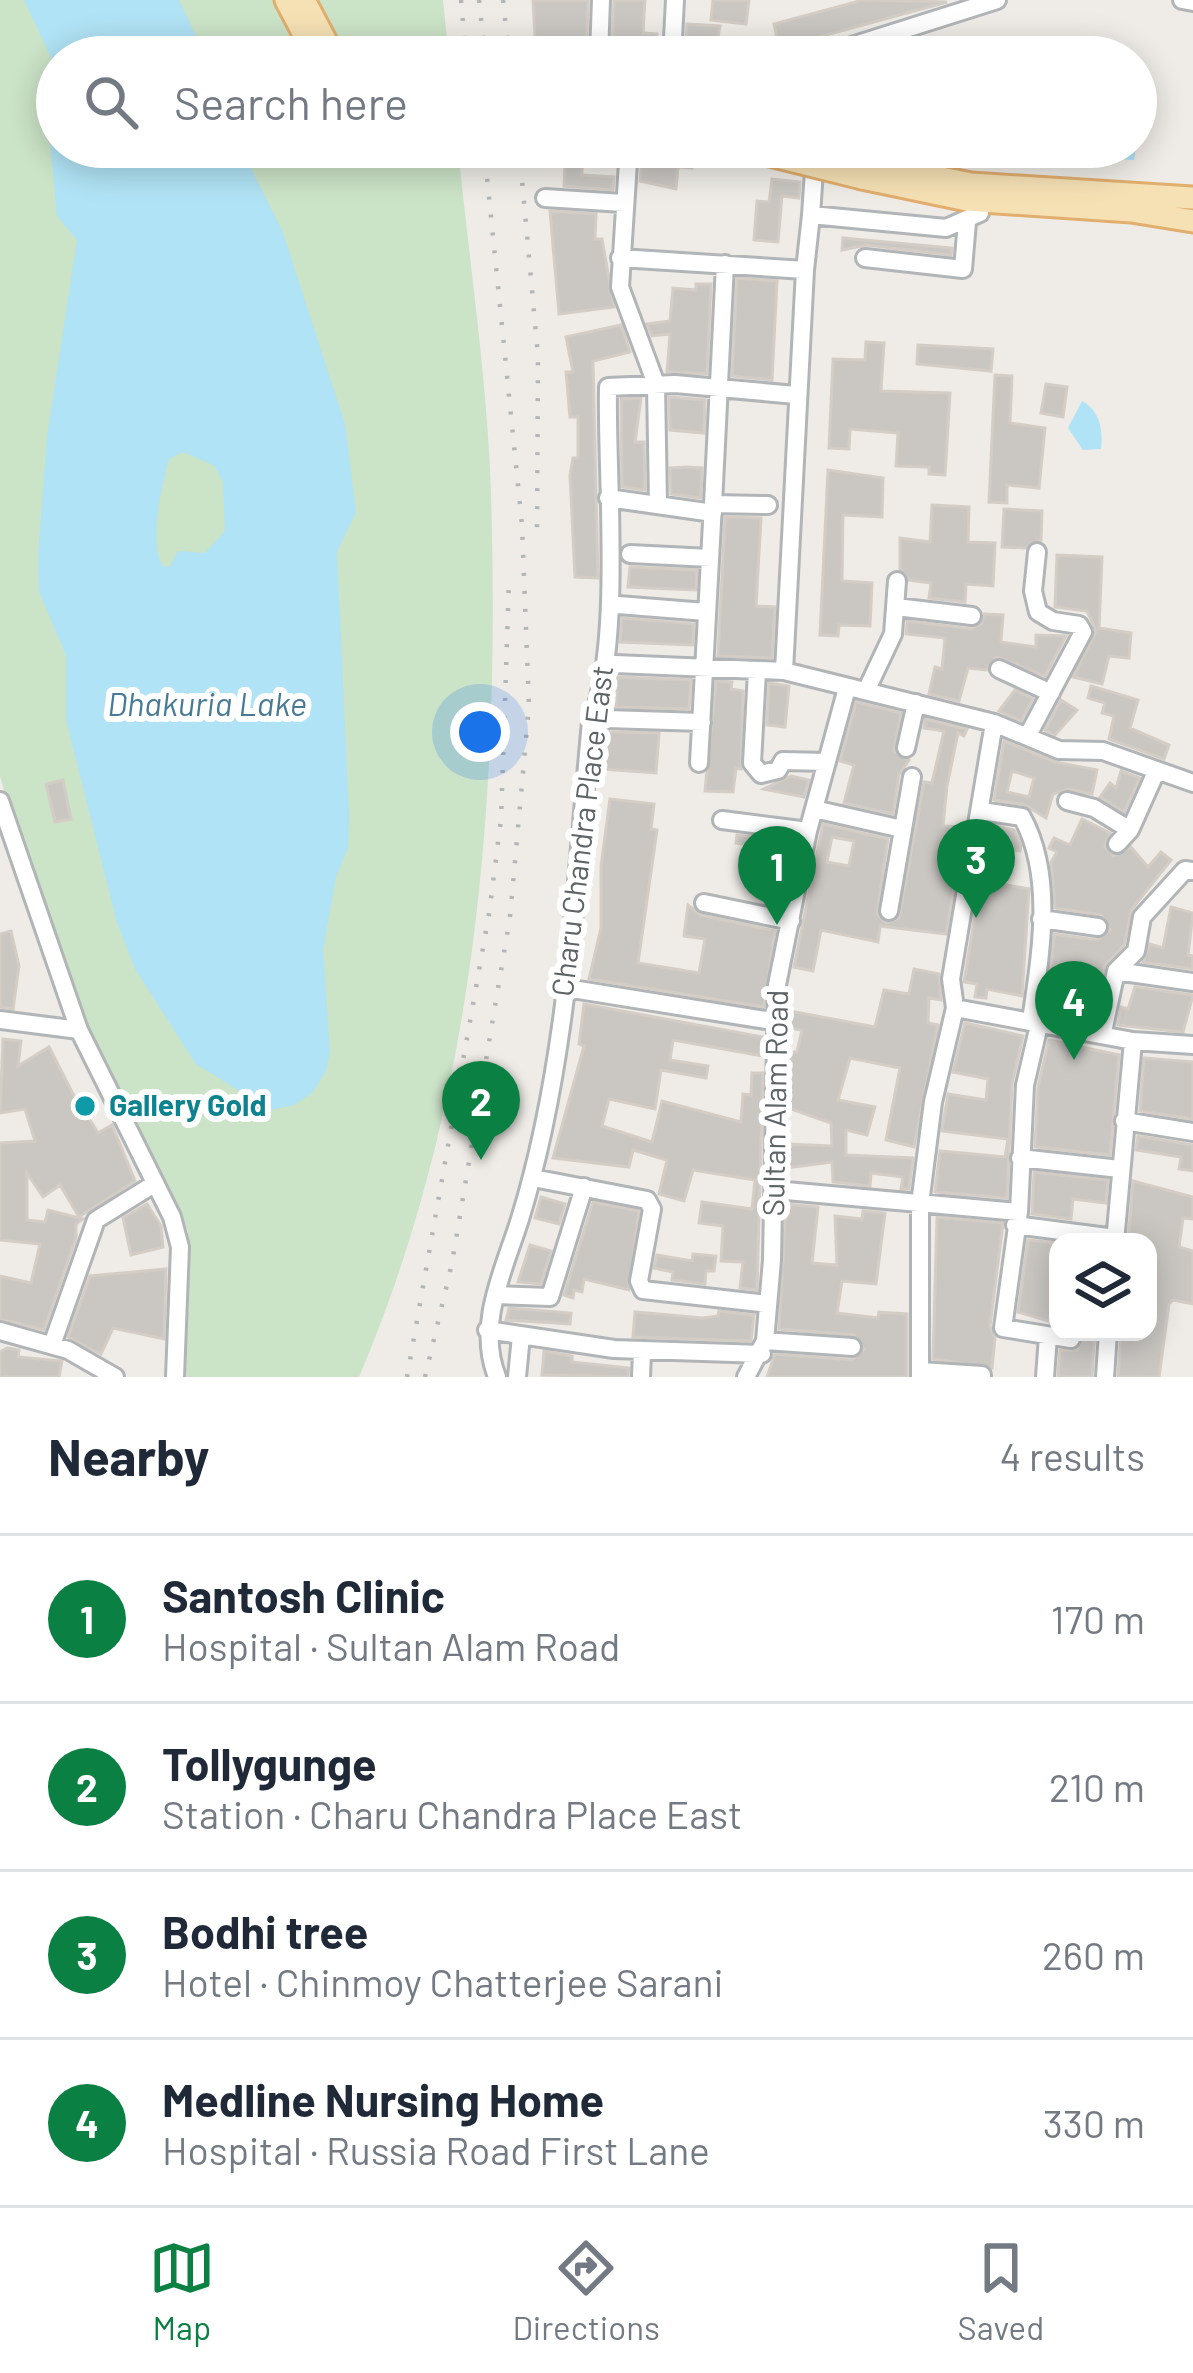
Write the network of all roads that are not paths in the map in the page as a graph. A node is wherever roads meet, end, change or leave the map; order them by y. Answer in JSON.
{"nodes":[{"id":1,"x":286,"y":0,"type":"edge"},
{"id":2,"x":304,"y":0,"type":"edge"},
{"id":3,"x":602,"y":0,"type":"edge"},
{"id":4,"x":675,"y":0,"type":"edge"},
{"id":5,"x":997,"y":0,"type":"edge"},
{"id":6,"x":1182,"y":0,"type":"edge"},
{"id":7,"x":1193,"y":2,"type":"edge"},
{"id":8,"x":305,"y":36,"type":"edge"},
{"id":9,"x":323,"y":36,"type":"edge"},
{"id":10,"x":600,"y":36,"type":"edge"},
{"id":11,"x":673,"y":36,"type":"edge"},
{"id":12,"x":883,"y":36,"type":"edge"},
{"id":13,"x":627,"y":168,"type":"edge"},
{"id":14,"x":814,"y":168,"type":"edge"},
{"id":15,"x":851,"y":168,"type":"edge"},
{"id":16,"x":857,"y":168,"type":"edge"},
{"id":17,"x":862,"y":170,"type":"junction"},
{"id":18,"x":545,"y":198,"type":"dead end"},
{"id":19,"x":1193,"y":198,"type":"edge"},
{"id":20,"x":623,"y":203,"type":"junction"},
{"id":21,"x":971,"y":205,"type":"junction"},
{"id":22,"x":811,"y":215,"type":"junction"},
{"id":23,"x":1193,"y":221,"type":"edge"},
{"id":24,"x":620,"y":258,"type":"junction"},
{"id":25,"x":865,"y":258,"type":"dead end"},
{"id":26,"x":725,"y":264,"type":"junction"},
{"id":27,"x":805,"y":270,"type":"junction"},
{"id":28,"x":656,"y":384,"type":"junction"},
{"id":29,"x":720,"y":387,"type":"junction"},
{"id":30,"x":796,"y":395,"type":"junction"},
{"id":31,"x":608,"y":498,"type":"junction"},
{"id":32,"x":658,"y":505,"type":"junction"},
{"id":33,"x":768,"y":505,"type":"dead end"},
{"id":34,"x":713,"y":508,"type":"junction"},
{"id":35,"x":1037,"y":552,"type":"dead end"},
{"id":36,"x":630,"y":554,"type":"dead end"},
{"id":37,"x":710,"y":558,"type":"junction"},
{"id":38,"x":897,"y":580,"type":"dead end"},
{"id":39,"x":618,"y":605,"type":"dead end"},
{"id":40,"x":896,"y":607,"type":"junction"},
{"id":41,"x":706,"y":612,"type":"junction"},
{"id":42,"x":972,"y":616,"type":"dead end"},
{"id":43,"x":615,"y":664,"type":"dead end"},
{"id":44,"x":708,"y":665,"type":"junction"},
{"id":45,"x":999,"y":669,"type":"dead end"},
{"id":46,"x":758,"y":671,"type":"junction"},
{"id":47,"x":784,"y":671,"type":"junction"},
{"id":48,"x":847,"y":688,"type":"junction"},
{"id":49,"x":866,"y":692,"type":"junction"},
{"id":50,"x":1051,"y":693,"type":"junction"},
{"id":51,"x":916,"y":704,"type":"junction"},
{"id":52,"x":607,"y":719,"type":"dead end"},
{"id":53,"x":702,"y":722,"type":"junction"},
{"id":54,"x":994,"y":723,"type":"junction"},
{"id":55,"x":1028,"y":735,"type":"junction"},
{"id":56,"x":906,"y":748,"type":"dead end"},
{"id":57,"x":827,"y":762,"type":"junction"},
{"id":58,"x":699,"y":763,"type":"dead end"},
{"id":59,"x":1156,"y":772,"type":"junction"},
{"id":60,"x":912,"y":777,"type":"dead end"},
{"id":61,"x":1193,"y":783,"type":"edge"},
{"id":62,"x":0,"y":801,"type":"edge"},
{"id":63,"x":1067,"y":801,"type":"dead end"},
{"id":64,"x":814,"y":809,"type":"junction"},
{"id":65,"x":981,"y":812,"type":"junction"},
{"id":66,"x":722,"y":820,"type":"dead end"},
{"id":67,"x":902,"y":829,"type":"junction"},
{"id":68,"x":1130,"y":830,"type":"junction"},
{"id":69,"x":808,"y":831,"type":"junction"},
{"id":70,"x":1117,"y":844,"type":"dead end"},
{"id":71,"x":1193,"y":871,"type":"edge"},
{"id":72,"x":704,"y":903,"type":"dead end"},
{"id":73,"x":889,"y":910,"type":"dead end"},
{"id":74,"x":1042,"y":919,"type":"junction"},
{"id":75,"x":790,"y":921,"type":"junction"},
{"id":76,"x":1098,"y":927,"type":"dead end"},
{"id":77,"x":1116,"y":971,"type":"junction"},
{"id":78,"x":1193,"y":982,"type":"edge"},
{"id":79,"x":566,"y":988,"type":"junction"},
{"id":80,"x":955,"y":1008,"type":"junction"},
{"id":81,"x":0,"y":1020,"type":"edge"},
{"id":82,"x":778,"y":1022,"type":"junction"},
{"id":83,"x":1039,"y":1025,"type":"junction"},
{"id":84,"x":79,"y":1030,"type":"junction"},
{"id":85,"x":1103,"y":1032,"type":"junction"},
{"id":86,"x":1133,"y":1040,"type":"junction"},
{"id":87,"x":1193,"y":1045,"type":"edge"},
{"id":88,"x":1124,"y":1121,"type":"junction"},
{"id":89,"x":1193,"y":1132,"type":"edge"},
{"id":90,"x":1020,"y":1158,"type":"junction"},
{"id":91,"x":1120,"y":1169,"type":"junction"},
{"id":92,"x":533,"y":1178,"type":"junction"},
{"id":93,"x":154,"y":1184,"type":"junction"},
{"id":94,"x":584,"y":1187,"type":"junction"},
{"id":95,"x":775,"y":1190,"type":"junction"},
{"id":96,"x":920,"y":1204,"type":"junction"},
{"id":97,"x":1017,"y":1219,"type":"junction"},
{"id":98,"x":1058,"y":1233,"type":"edge"},
{"id":99,"x":1115,"y":1233,"type":"edge"},
{"id":100,"x":496,"y":1295,"type":"junction"},
{"id":101,"x":768,"y":1304,"type":"junction"},
{"id":102,"x":0,"y":1330,"type":"edge"},
{"id":103,"x":487,"y":1330,"type":"junction"},
{"id":104,"x":521,"y":1336,"type":"junction"},
{"id":105,"x":1048,"y":1336,"type":"joint"},
{"id":106,"x":1107,"y":1341,"type":"edge"},
{"id":107,"x":52,"y":1345,"type":"junction"},
{"id":108,"x":852,"y":1347,"type":"dead end"},
{"id":109,"x":764,"y":1348,"type":"junction"},
{"id":110,"x":642,"y":1351,"type":"junction"},
{"id":111,"x":920,"y":1374,"type":"edge"},
{"id":112,"x":982,"y":1375,"type":"edge"},
{"id":113,"x":115,"y":1377,"type":"edge"},
{"id":114,"x":175,"y":1377,"type":"edge"},
{"id":115,"x":497,"y":1377,"type":"edge"},
{"id":116,"x":517,"y":1377,"type":"edge"},
{"id":117,"x":640,"y":1377,"type":"edge"},
{"id":118,"x":746,"y":1377,"type":"edge"},
{"id":119,"x":1045,"y":1377,"type":"edge"},
{"id":120,"x":1105,"y":1377,"type":"edge"}],
"edges":[{"from":1,"to":8,"type":"main road"},
{"from":2,"to":9,"type":"main road"},
{"from":3,"to":10,"type":"street"},
{"from":4,"to":11,"type":"street"},
{"from":5,"to":12,"type":"street"},
{"from":6,"to":7,"type":"street"},
{"from":13,"to":20,"type":"street"},
{"from":14,"to":22,"type":"street"},
{"from":15,"to":17,"type":"main road","bridge":true},
{"from":16,"to":17,"type":"main road","bridge":true},
{"from":17,"to":21,"type":"main road"},
{"from":18,"to":20,"type":"street"},
{"from":19,"to":21,"type":"main road"},
{"from":20,"to":24,"type":"street"},
{"from":21,"to":22,"type":"street"},
{"from":21,"to":23,"type":"main road"},
{"from":21,"to":25,"type":"street"},
{"from":22,"to":27,"type":"street"},
{"from":24,"to":26,"type":"street"},
{"from":24,"to":28,"type":"street"},
{"from":26,"to":27,"type":"street"},
{"from":26,"to":29,"type":"street"},
{"from":27,"to":30,"type":"street"},
{"from":28,"to":29,"type":"street","name":"Charu Chandra Place East"},
{"from":28,"to":31,"type":"street","name":"Charu Chandra Place East"},
{"from":28,"to":32,"type":"street"},
{"from":29,"to":30,"type":"street","name":"Charu Chandra Place East"},
{"from":29,"to":34,"type":"street"},
{"from":30,"to":47,"type":"street"},
{"from":31,"to":32,"type":"street"},
{"from":31,"to":79,"type":"street","name":"Charu Chandra Place East"},
{"from":32,"to":34,"type":"street"},
{"from":33,"to":34,"type":"street"},
{"from":34,"to":37,"type":"street"},
{"from":35,"to":50,"type":"street"},
{"from":36,"to":37,"type":"street"},
{"from":37,"to":41,"type":"street"},
{"from":38,"to":40,"type":"street"},
{"from":39,"to":41,"type":"street"},
{"from":40,"to":42,"type":"street"},
{"from":40,"to":49,"type":"street"},
{"from":41,"to":44,"type":"street"},
{"from":43,"to":44,"type":"street"},
{"from":44,"to":46,"type":"street"},
{"from":44,"to":53,"type":"street"},
{"from":45,"to":50,"type":"street"},
{"from":46,"to":47,"type":"street"},
{"from":46,"to":57,"type":"street"},
{"from":47,"to":48,"type":"street"},
{"from":48,"to":49,"type":"street"},
{"from":48,"to":57,"type":"street","name":"Sultan Alam Road"},
{"from":49,"to":51,"type":"street"},
{"from":50,"to":55,"type":"street"},
{"from":51,"to":54,"type":"street"},
{"from":51,"to":56,"type":"street"},
{"from":52,"to":53,"type":"street"},
{"from":53,"to":58,"type":"street"},
{"from":54,"to":55,"type":"street"},
{"from":54,"to":65,"type":"street"},
{"from":55,"to":59,"type":"street"},
{"from":57,"to":64,"type":"street","name":"Sultan Alam Road"},
{"from":59,"to":61,"type":"street"},
{"from":59,"to":68,"type":"street"},
{"from":60,"to":67,"type":"street"},
{"from":62,"to":84,"type":"street"},
{"from":63,"to":68,"type":"street"},
{"from":64,"to":67,"type":"street"},
{"from":64,"to":69,"type":"street","name":"Sultan Alam Road"},
{"from":65,"to":74,"type":"street"},
{"from":65,"to":80,"type":"street"},
{"from":66,"to":69,"type":"street"},
{"from":67,"to":73,"type":"street"},
{"from":68,"to":70,"type":"street"},
{"from":69,"to":75,"type":"street","name":"Sultan Alam Road"},
{"from":71,"to":77,"type":"street"},
{"from":72,"to":75,"type":"street"},
{"from":74,"to":76,"type":"street"},
{"from":74,"to":83,"type":"street"},
{"from":75,"to":82,"type":"street","name":"Sultan Alam Road"},
{"from":77,"to":78,"type":"street"},
{"from":77,"to":85,"type":"street"},
{"from":79,"to":82,"type":"street"},
{"from":79,"to":92,"type":"street","name":"Charu Chandra Place East"},
{"from":80,"to":83,"type":"street"},
{"from":80,"to":96,"type":"street"},
{"from":81,"to":84,"type":"street"},
{"from":82,"to":95,"type":"street","name":"Sultan Alam Road"},
{"from":83,"to":85,"type":"street"},
{"from":83,"to":90,"type":"street"},
{"from":84,"to":93,"type":"street"},
{"from":85,"to":86,"type":"street"},
{"from":86,"to":87,"type":"street"},
{"from":86,"to":88,"type":"street"},
{"from":88,"to":89,"type":"street"},
{"from":88,"to":91,"type":"street"},
{"from":90,"to":91,"type":"street"},
{"from":90,"to":97,"type":"street"},
{"from":91,"to":99,"type":"street"},
{"from":92,"to":94,"type":"street"},
{"from":92,"to":100,"type":"street","name":"Charu Chandra Place East"},
{"from":93,"to":107,"type":"street"},
{"from":93,"to":114,"type":"street"},
{"from":94,"to":100,"type":"street"},
{"from":94,"to":101,"type":"street"},
{"from":95,"to":96,"type":"street"},
{"from":95,"to":101,"type":"street","name":"Sultan Alam Road"},
{"from":96,"to":97,"type":"street"},
{"from":96,"to":111,"type":"street"},
{"from":97,"to":98,"type":"street"},
{"from":97,"to":105,"type":"street"},
{"from":100,"to":103,"type":"street","name":"Charu Chandra Place East"},
{"from":101,"to":109,"type":"street","name":"Sultan Alam Road"},
{"from":102,"to":107,"type":"street"},
{"from":103,"to":104,"type":"street"},
{"from":103,"to":115,"type":"street","name":"Charu Chandra Place East"},
{"from":104,"to":110,"type":"street"},
{"from":104,"to":116,"type":"street"},
{"from":105,"to":119,"type":"street"},
{"from":106,"to":120,"type":"street"},
{"from":107,"to":113,"type":"street"},
{"from":108,"to":109,"type":"street"},
{"from":109,"to":110,"type":"street"},
{"from":109,"to":118,"type":"street"},
{"from":110,"to":117,"type":"street"},
{"from":111,"to":112,"type":"street"}]}
